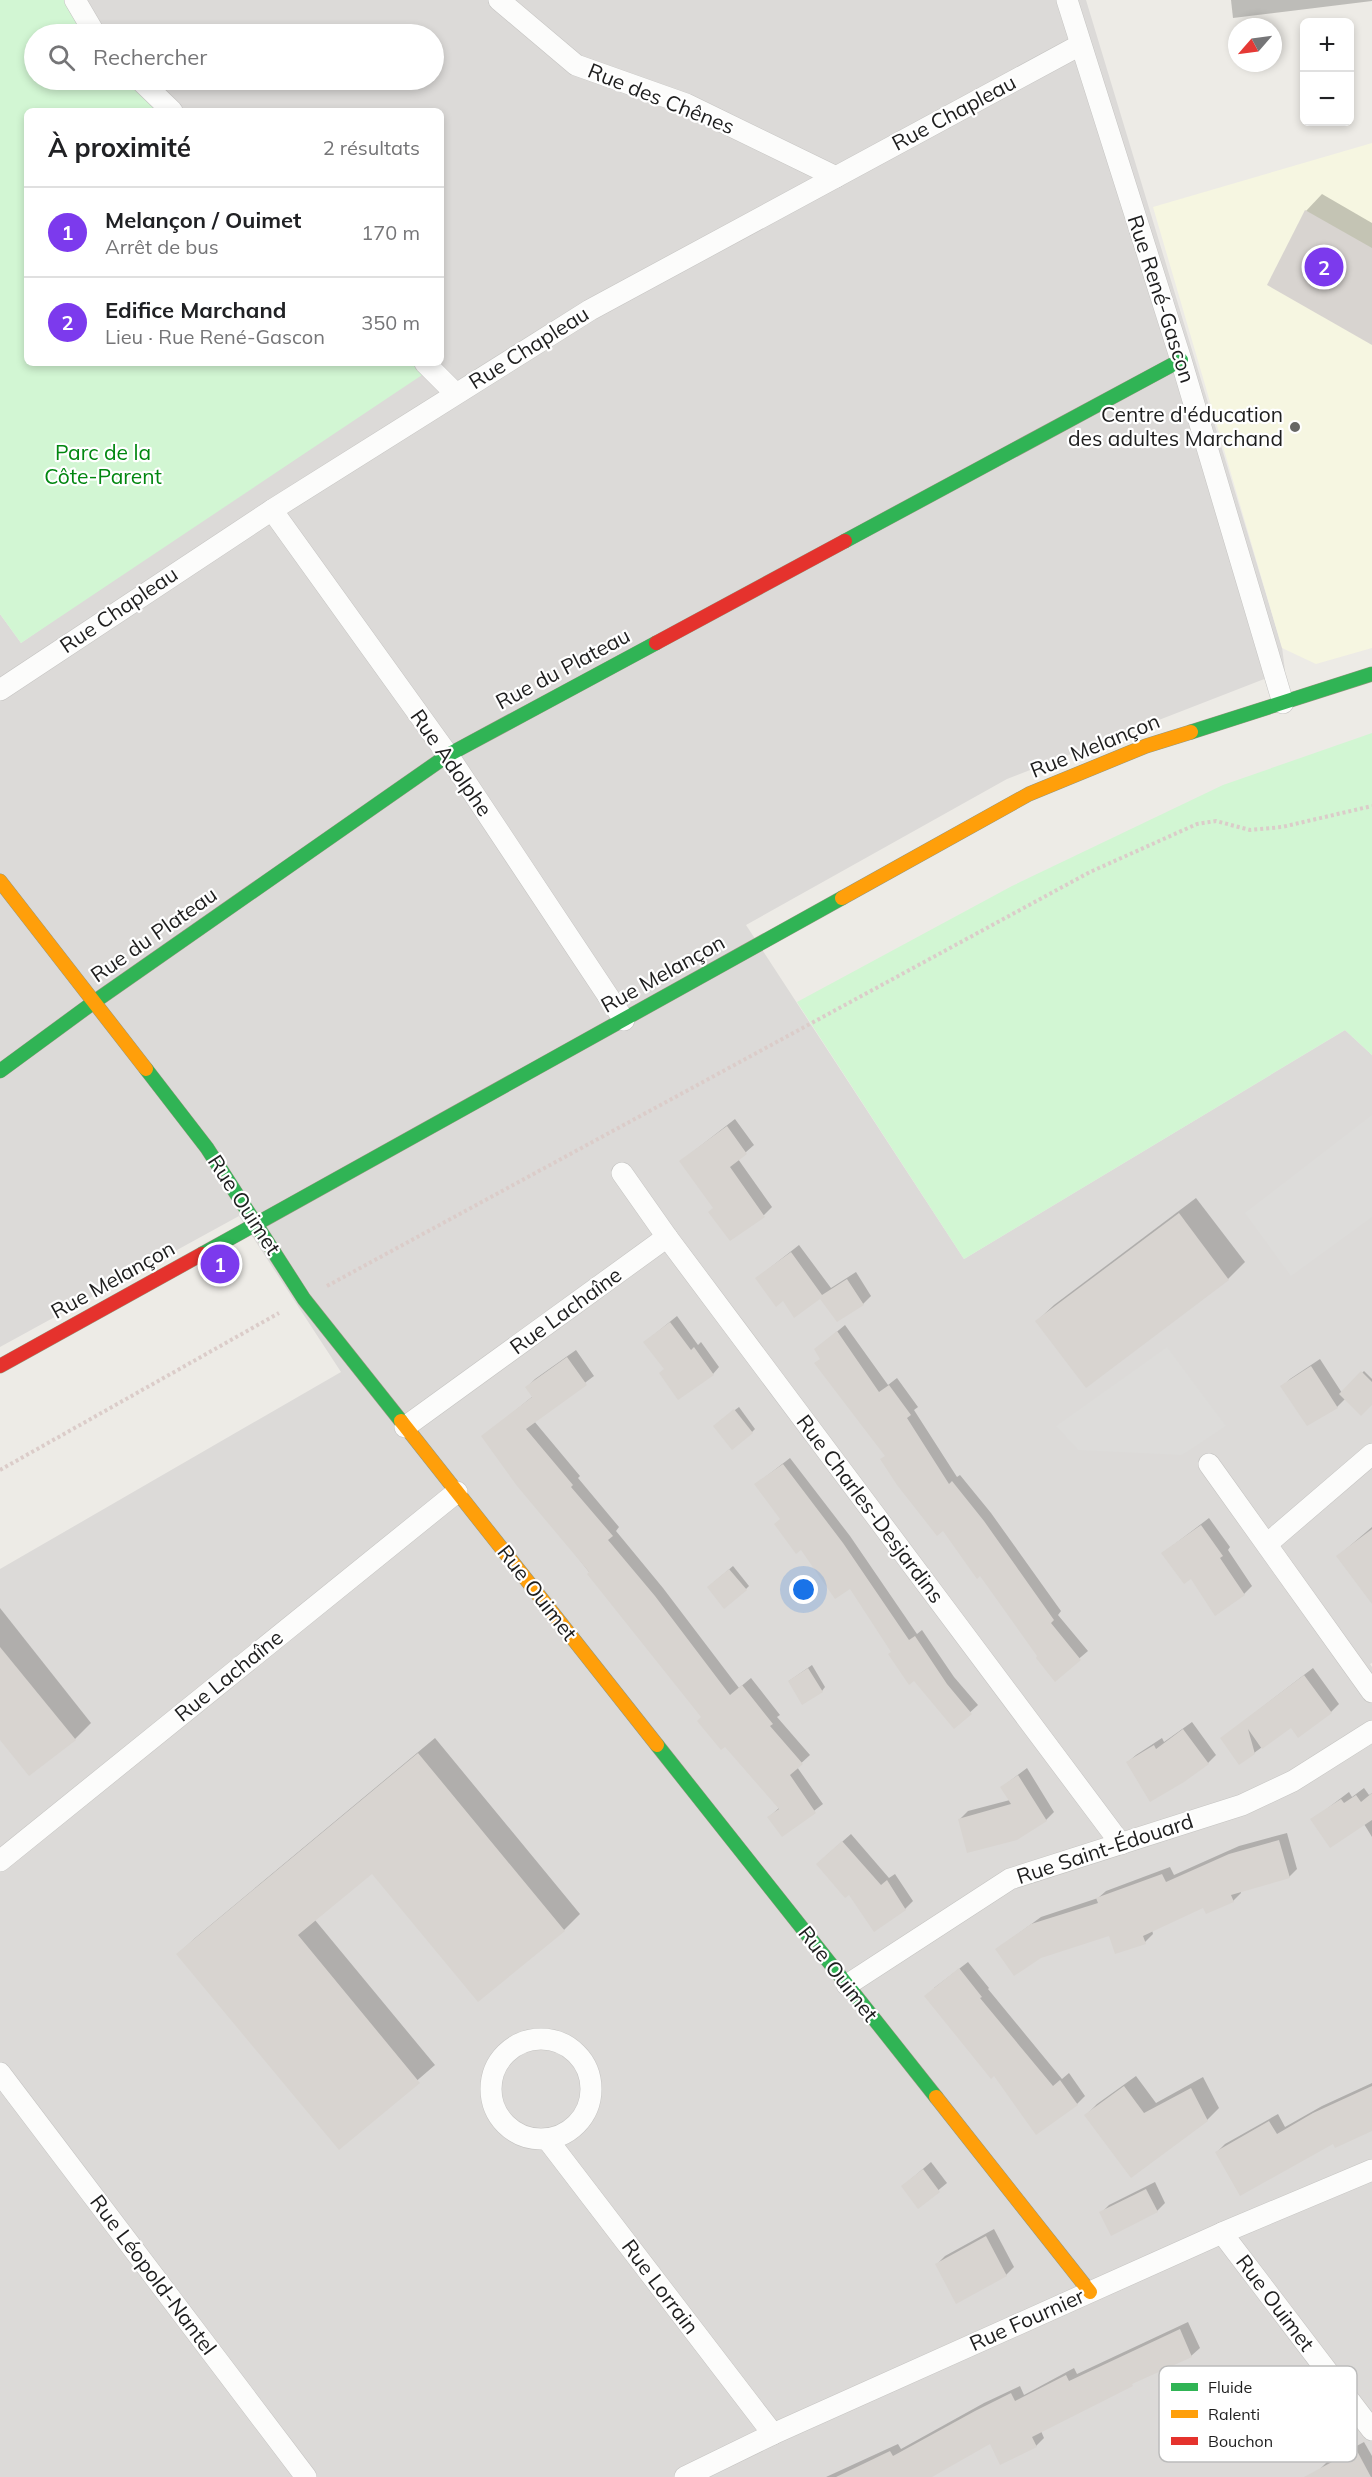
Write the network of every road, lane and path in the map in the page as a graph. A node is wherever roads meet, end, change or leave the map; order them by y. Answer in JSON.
{"nodes":[{"id":1,"x":75,"y":0,"type":"edge"},
{"id":2,"x":499,"y":0,"type":"edge"},
{"id":3,"x":1067,"y":0,"type":"edge"},
{"id":4,"x":89,"y":24,"type":"edge"},
{"id":5,"x":1080,"y":45,"type":"junction"},
{"id":6,"x":150,"y":90,"type":"edge"},
{"id":7,"x":169,"y":108,"type":"edge"},
{"id":8,"x":836,"y":177,"type":"junction"},
{"id":9,"x":1181,"y":360,"type":"junction"},
{"id":10,"x":428,"y":366,"type":"edge"},
{"id":11,"x":455,"y":393,"type":"junction"},
{"id":12,"x":272,"y":510,"type":"junction"},
{"id":13,"x":1372,"y":674,"type":"edge"},
{"id":14,"x":0,"y":690,"type":"edge"},
{"id":15,"x":1283,"y":703,"type":"junction"},
{"id":16,"x":448,"y":756,"type":"junction"},
{"id":17,"x":1372,"y":806,"type":"edge"},
{"id":18,"x":0,"y":882,"type":"edge"},
{"id":19,"x":94,"y":1002,"type":"junction"},
{"id":20,"x":624,"y":1020,"type":"junction"},
{"id":21,"x":0,"y":1071,"type":"edge"},
{"id":22,"x":622,"y":1173,"type":"dead end"},
{"id":23,"x":256,"y":1224,"type":"junction"},
{"id":24,"x":667,"y":1238,"type":"junction"},
{"id":25,"x":304,"y":1299,"type":"junction"},
{"id":26,"x":0,"y":1366,"type":"edge"},
{"id":27,"x":405,"y":1427,"type":"junction"},
{"id":28,"x":1372,"y":1454,"type":"edge"},
{"id":29,"x":1209,"y":1464,"type":"dead end"},
{"id":30,"x":0,"y":1470,"type":"edge"},
{"id":31,"x":457,"y":1492,"type":"junction"},
{"id":32,"x":1266,"y":1544,"type":"junction"},
{"id":33,"x":1372,"y":1692,"type":"edge"},
{"id":34,"x":1372,"y":1731,"type":"edge"},
{"id":35,"x":1121,"y":1844,"type":"junction"},
{"id":36,"x":0,"y":1860,"type":"edge"},
{"id":37,"x":847,"y":1985,"type":"junction"},
{"id":38,"x":0,"y":2073,"type":"edge"},
{"id":39,"x":547,"y":2139,"type":"junction"},
{"id":40,"x":1372,"y":2170,"type":"edge"},
{"id":41,"x":1222,"y":2233,"type":"junction"},
{"id":42,"x":1090,"y":2292,"type":"junction"},
{"id":43,"x":1323,"y":2366,"type":"edge"},
{"id":44,"x":1357,"y":2410,"type":"edge"},
{"id":45,"x":1372,"y":2430,"type":"edge"},
{"id":46,"x":772,"y":2434,"type":"junction"},
{"id":47,"x":306,"y":2477,"type":"edge"},
{"id":48,"x":685,"y":2477,"type":"edge"}],
"edges":[{"from":1,"to":4,"type":"street"},
{"from":2,"to":8,"type":"street","name":"Rue des Chênes"},
{"from":3,"to":5,"type":"street","name":"Rue René-Gascon"},
{"from":5,"to":8,"type":"street","name":"Rue Chapleau"},
{"from":5,"to":9,"type":"street","name":"Rue René-Gascon"},
{"from":6,"to":7,"type":"street"},
{"from":8,"to":11,"type":"street","name":"Rue Chapleau"},
{"from":9,"to":15,"type":"street","name":"Rue René-Gascon"},
{"from":9,"to":16,"type":"street","name":"Rue du Plateau"},
{"from":10,"to":11,"type":"street"},
{"from":11,"to":12,"type":"street","name":"Rue Chapleau"},
{"from":12,"to":14,"type":"street","name":"Rue Chapleau"},
{"from":12,"to":16,"type":"street","name":"Rue Adolphe"},
{"from":13,"to":15,"type":"street","name":"Rue Melançon"},
{"from":15,"to":20,"type":"street","name":"Rue Melançon"},
{"from":16,"to":19,"type":"street","name":"Rue du Plateau"},
{"from":16,"to":20,"type":"street","name":"Rue Adolphe"},
{"from":17,"to":25,"type":"path"},
{"from":18,"to":19,"type":"street","name":"Rue Ouimet"},
{"from":19,"to":21,"type":"street","name":"Rue du Plateau"},
{"from":19,"to":23,"type":"street","name":"Rue Ouimet"},
{"from":20,"to":23,"type":"street","name":"Rue Melançon"},
{"from":22,"to":24,"type":"street","name":"Rue Charles-Desjardins"},
{"from":23,"to":25,"type":"street","name":"Rue Ouimet"},
{"from":23,"to":26,"type":"street","name":"Rue Melançon"},
{"from":24,"to":27,"type":"street","name":"Rue Lachaîne"},
{"from":24,"to":35,"type":"street","name":"Rue Charles-Desjardins"},
{"from":25,"to":27,"type":"street","name":"Rue Ouimet"},
{"from":25,"to":30,"type":"path"},
{"from":27,"to":31,"type":"street","name":"Rue Ouimet"},
{"from":28,"to":32,"type":"street"},
{"from":29,"to":32,"type":"street"},
{"from":31,"to":36,"type":"street","name":"Rue Lachaîne"},
{"from":31,"to":37,"type":"street","name":"Rue Ouimet"},
{"from":32,"to":33,"type":"street"},
{"from":34,"to":35,"type":"street","name":"Rue Saint-Édouard"},
{"from":35,"to":37,"type":"street","name":"Rue Saint-Édouard"},
{"from":37,"to":42,"type":"street","name":"Rue Ouimet"},
{"from":38,"to":47,"type":"street","name":"Rue Léopold-Nantel"},
{"from":39,"to":39,"type":"street"},
{"from":39,"to":46,"type":"street","name":"Rue Lorrain"},
{"from":40,"to":41,"type":"street","name":"Rue Fournier"},
{"from":41,"to":42,"type":"street","name":"Rue Fournier"},
{"from":41,"to":43,"type":"street","name":"Rue Ouimet"},
{"from":42,"to":46,"type":"street","name":"Rue Fournier"},
{"from":44,"to":45,"type":"street","name":"Rue Ouimet"},
{"from":46,"to":48,"type":"street","name":"Rue Fournier"}]}
